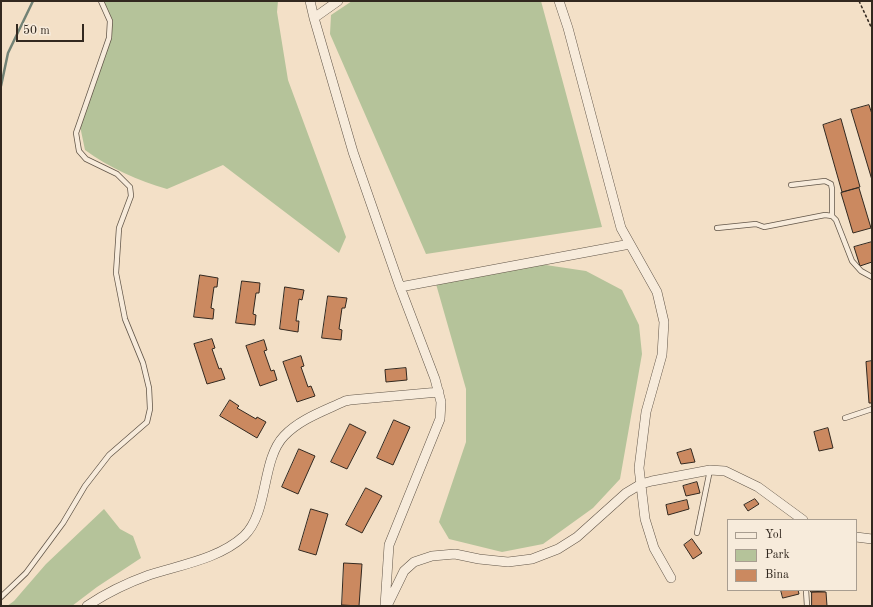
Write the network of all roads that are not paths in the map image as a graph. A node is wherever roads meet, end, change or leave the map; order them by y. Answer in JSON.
{"nodes":[{"id":1,"x":100,"y":1,"type":"edge"},
{"id":2,"x":310,"y":1,"type":"edge"},
{"id":3,"x":338,"y":1,"type":"edge"},
{"id":4,"x":559,"y":1,"type":"edge"},
{"id":5,"x":314,"y":18,"type":"junction"},
{"id":6,"x":791,"y":185,"type":"dead end"},
{"id":7,"x":832,"y":216,"type":"junction"},
{"id":8,"x":717,"y":228,"type":"dead end"},
{"id":9,"x":630,"y":244,"type":"junction"},
{"id":10,"x":872,"y":277,"type":"edge"},
{"id":11,"x":400,"y":287,"type":"junction"},
{"id":12,"x":439,"y":392,"type":"junction"},
{"id":13,"x":872,"y":410,"type":"edge"},
{"id":14,"x":845,"y":418,"type":"dead end"},
{"id":15,"x":710,"y":470,"type":"junction"},
{"id":16,"x":641,"y":484,"type":"junction"},
{"id":17,"x":802,"y":519,"type":"edge"},
{"id":18,"x":697,"y":533,"type":"dead end"},
{"id":19,"x":857,"y":537,"type":"edge"},
{"id":20,"x":872,"y":539,"type":"edge"},
{"id":21,"x":672,"y":578,"type":"dead end"},
{"id":22,"x":806,"y":591,"type":"edge"},
{"id":23,"x":1,"y":597,"type":"edge"},
{"id":24,"x":86,"y":606,"type":"edge"},
{"id":25,"x":386,"y":606,"type":"edge"},
{"id":26,"x":807,"y":606,"type":"edge"}],
"edges":[{"from":1,"to":23,"type":"lane"},
{"from":2,"to":5,"type":"street"},
{"from":3,"to":5,"type":"street"},
{"from":4,"to":9,"type":"street"},
{"from":5,"to":11,"type":"street"},
{"from":6,"to":7,"type":"lane"},
{"from":7,"to":8,"type":"lane"},
{"from":7,"to":10,"type":"lane"},
{"from":9,"to":11,"type":"street"},
{"from":9,"to":16,"type":"street"},
{"from":11,"to":12,"type":"street"},
{"from":12,"to":24,"type":"street"},
{"from":12,"to":25,"type":"street"},
{"from":13,"to":14,"type":"lane"},
{"from":15,"to":16,"type":"street"},
{"from":15,"to":17,"type":"street"},
{"from":15,"to":18,"type":"lane"},
{"from":16,"to":21,"type":"street"},
{"from":16,"to":25,"type":"street"},
{"from":19,"to":20,"type":"street"},
{"from":22,"to":26,"type":"lane"}]}
